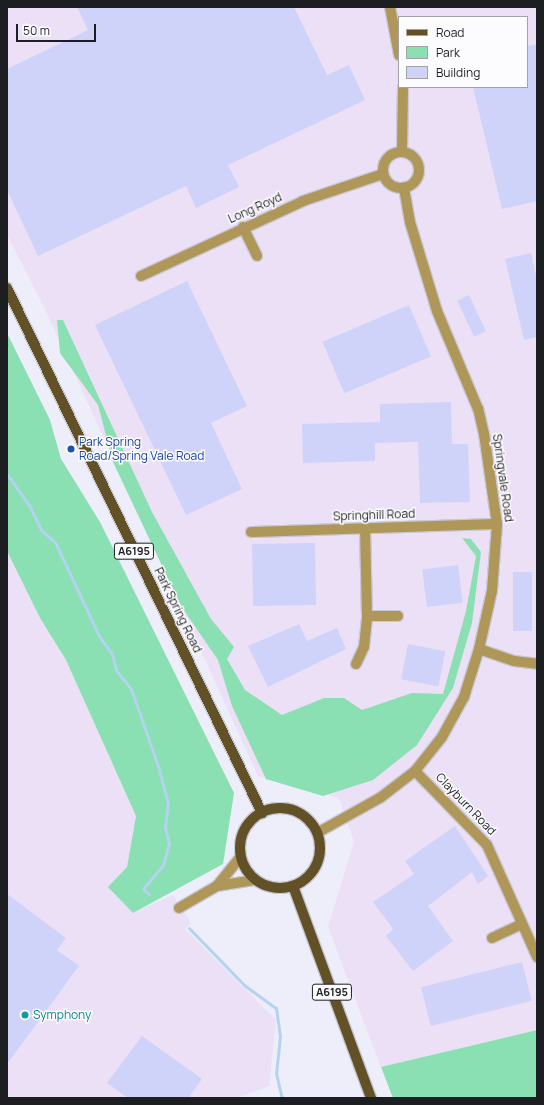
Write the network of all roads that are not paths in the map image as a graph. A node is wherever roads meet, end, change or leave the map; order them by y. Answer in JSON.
{"nodes":[{"id":1,"x":390,"y":7,"type":"edge"},
{"id":2,"x":398,"y":51,"type":"edge"},
{"id":3,"x":402,"y":88,"type":"edge"},
{"id":4,"x":402,"y":151,"type":"junction"},
{"id":5,"x":383,"y":174,"type":"junction"},
{"id":6,"x":404,"y":188,"type":"junction"},
{"id":7,"x":243,"y":227,"type":"junction"},
{"id":8,"x":257,"y":256,"type":"dead end"},
{"id":9,"x":141,"y":276,"type":"dead end"},
{"id":10,"x":7,"y":288,"type":"edge"},
{"id":11,"x":497,"y":524,"type":"junction"},
{"id":12,"x":365,"y":529,"type":"junction"},
{"id":13,"x":251,"y":532,"type":"dead end"},
{"id":14,"x":367,"y":616,"type":"junction"},
{"id":15,"x":398,"y":616,"type":"dead end"},
{"id":16,"x":479,"y":649,"type":"junction"},
{"id":17,"x":356,"y":664,"type":"dead end"},
{"id":18,"x":537,"y":664,"type":"edge"},
{"id":19,"x":415,"y":770,"type":"junction"},
{"id":20,"x":262,"y":812,"type":"junction"},
{"id":21,"x":317,"y":833,"type":"junction"},
{"id":22,"x":241,"y":856,"type":"junction"},
{"id":23,"x":256,"y":880,"type":"junction"},
{"id":24,"x":217,"y":886,"type":"junction"},
{"id":25,"x":294,"y":886,"type":"junction"},
{"id":26,"x":179,"y":908,"type":"dead end"},
{"id":27,"x":522,"y":924,"type":"junction"},
{"id":28,"x":492,"y":938,"type":"dead end"},
{"id":29,"x":537,"y":957,"type":"edge"},
{"id":30,"x":371,"y":1098,"type":"edge"}],
"edges":[{"from":1,"to":2,"type":"street"},
{"from":3,"to":4,"type":"street"},
{"from":4,"to":5,"type":"street"},
{"from":4,"to":6,"type":"street"},
{"from":5,"to":6,"type":"street"},
{"from":5,"to":7,"type":"street","name":"Long Royd"},
{"from":6,"to":11,"type":"street","name":"Springvale Road"},
{"from":7,"to":8,"type":"street"},
{"from":7,"to":9,"type":"street","name":"Long Royd"},
{"from":10,"to":20,"type":"main road","name":"Park Spring Road","number":"A6195"},
{"from":11,"to":12,"type":"street","name":"Springhill Road"},
{"from":11,"to":16,"type":"street","name":"Springvale Road"},
{"from":12,"to":13,"type":"street","name":"Springhill Road"},
{"from":12,"to":14,"type":"street"},
{"from":14,"to":15,"type":"street"},
{"from":14,"to":17,"type":"street"},
{"from":16,"to":18,"type":"street"},
{"from":16,"to":19,"type":"street","name":"Springvale Road"},
{"from":19,"to":21,"type":"street","name":"Springvale Road"},
{"from":19,"to":27,"type":"street","name":"Clayburn Road"},
{"from":20,"to":21,"type":"main road"},
{"from":20,"to":22,"type":"main road"},
{"from":21,"to":25,"type":"main road"},
{"from":22,"to":23,"type":"main road"},
{"from":22,"to":24,"type":"street"},
{"from":23,"to":24,"type":"street"},
{"from":23,"to":25,"type":"main road"},
{"from":24,"to":26,"type":"street"},
{"from":25,"to":30,"type":"main road","number":"A6195"},
{"from":27,"to":28,"type":"street"},
{"from":27,"to":29,"type":"street","name":"Clayburn Road"}]}
